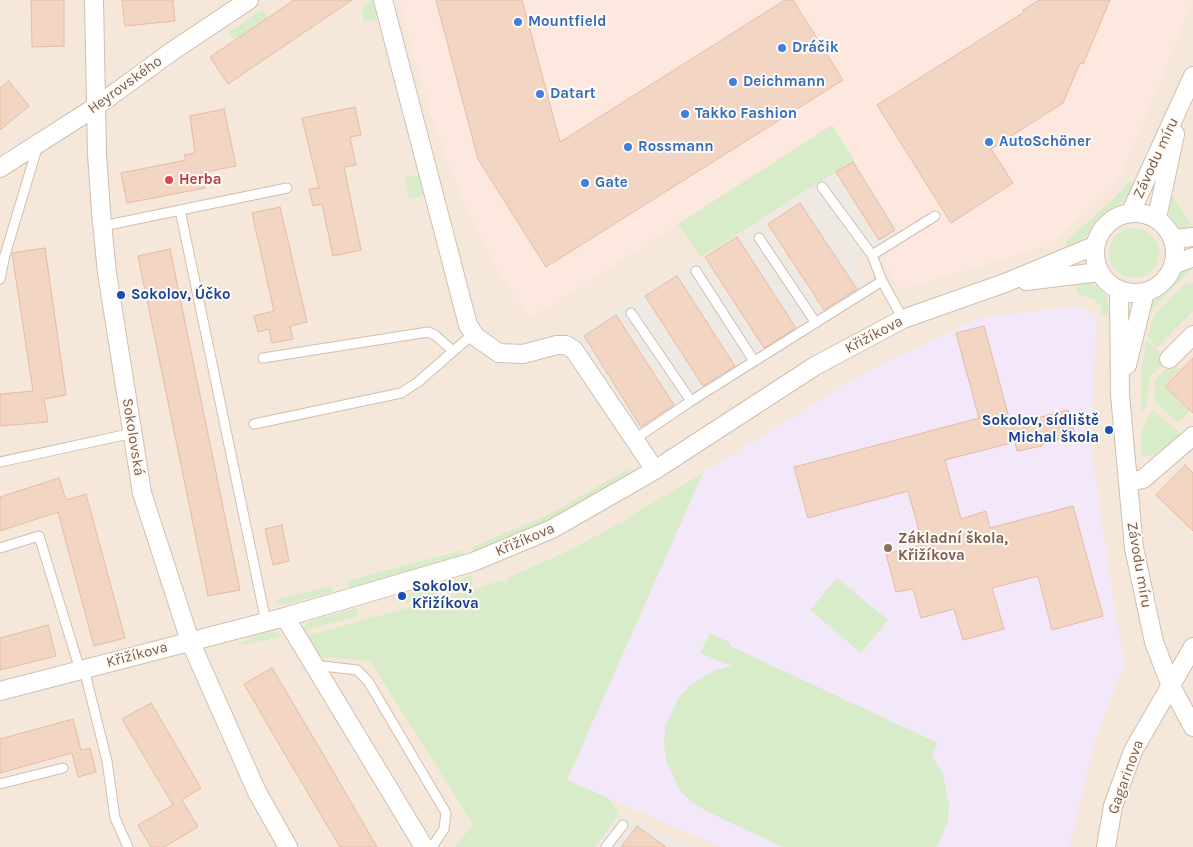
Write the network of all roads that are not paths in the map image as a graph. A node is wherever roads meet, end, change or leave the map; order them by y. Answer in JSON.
{"nodes":[{"id":1,"x":94,"y":0,"type":"edge"},
{"id":2,"x":249,"y":0,"type":"edge"},
{"id":3,"x":383,"y":0,"type":"edge"},
{"id":4,"x":1193,"y":76,"type":"edge"},
{"id":5,"x":1181,"y":104,"type":"junction"},
{"id":6,"x":97,"y":106,"type":"junction"},
{"id":7,"x":39,"y":142,"type":"junction"},
{"id":8,"x":0,"y":168,"type":"edge"},
{"id":9,"x":287,"y":188,"type":"dead end"},
{"id":10,"x":822,"y":188,"type":"dead end"},
{"id":11,"x":180,"y":210,"type":"junction"},
{"id":12,"x":1131,"y":212,"type":"junction"},
{"id":13,"x":935,"y":216,"type":"dead end"},
{"id":14,"x":1156,"y":218,"type":"junction"},
{"id":15,"x":103,"y":226,"type":"junction"},
{"id":16,"x":1193,"y":237,"type":"edge"},
{"id":17,"x":759,"y":238,"type":"dead end"},
{"id":18,"x":1173,"y":239,"type":"junction"},
{"id":19,"x":1094,"y":246,"type":"junction"},
{"id":20,"x":872,"y":255,"type":"junction"},
{"id":21,"x":1193,"y":258,"type":"edge"},
{"id":22,"x":1173,"y":265,"type":"junction"},
{"id":23,"x":696,"y":271,"type":"dead end"},
{"id":24,"x":1099,"y":272,"type":"junction"},
{"id":25,"x":0,"y":279,"type":"edge"},
{"id":26,"x":882,"y":281,"type":"junction"},
{"id":27,"x":1005,"y":283,"type":"junction"},
{"id":28,"x":1119,"y":290,"type":"junction"},
{"id":29,"x":1145,"y":292,"type":"junction"},
{"id":30,"x":631,"y":313,"type":"dead end"},
{"id":31,"x":903,"y":319,"type":"junction"},
{"id":32,"x":816,"y":323,"type":"junction"},
{"id":33,"x":474,"y":333,"type":"junction"},
{"id":34,"x":1193,"y":335,"type":"edge"},
{"id":35,"x":454,"y":351,"type":"junction"},
{"id":36,"x":264,"y":358,"type":"dead end"},
{"id":37,"x":1169,"y":359,"type":"dead end"},
{"id":38,"x":754,"y":361,"type":"junction"},
{"id":39,"x":1120,"y":395,"type":"junction"},
{"id":40,"x":691,"y":401,"type":"junction"},
{"id":41,"x":254,"y":424,"type":"dead end"},
{"id":42,"x":132,"y":433,"type":"junction"},
{"id":43,"x":1193,"y":436,"type":"edge"},
{"id":44,"x":635,"y":439,"type":"junction"},
{"id":45,"x":0,"y":462,"type":"edge"},
{"id":46,"x":655,"y":470,"type":"junction"},
{"id":47,"x":1128,"y":482,"type":"junction"},
{"id":48,"x":0,"y":548,"type":"edge"},
{"id":49,"x":285,"y":617,"type":"junction"},
{"id":50,"x":266,"y":622,"type":"junction"},
{"id":51,"x":190,"y":641,"type":"junction"},
{"id":52,"x":1193,"y":647,"type":"edge"},
{"id":53,"x":313,"y":665,"type":"junction"},
{"id":54,"x":82,"y":670,"type":"junction"},
{"id":55,"x":1170,"y":684,"type":"junction"},
{"id":56,"x":0,"y":692,"type":"edge"},
{"id":57,"x":1193,"y":727,"type":"edge"},
{"id":58,"x":63,"y":768,"type":"dead end"},
{"id":59,"x":0,"y":784,"type":"edge"},
{"id":60,"x":623,"y":825,"type":"dead end"},
{"id":61,"x":128,"y":847,"type":"edge"},
{"id":62,"x":288,"y":847,"type":"edge"},
{"id":63,"x":424,"y":847,"type":"edge"},
{"id":64,"x":432,"y":847,"type":"edge"},
{"id":65,"x":606,"y":847,"type":"edge"},
{"id":66,"x":1106,"y":847,"type":"edge"}],
"edges":[{"from":1,"to":6,"type":"street","name":"Sokolovská"},
{"from":2,"to":6,"type":"street","name":"Heyrovského"},
{"from":3,"to":33,"type":"street"},
{"from":4,"to":5,"type":"street","name":"Závodu míru"},
{"from":5,"to":12,"type":"street","name":"Závodu míru"},
{"from":5,"to":14,"type":"street","name":"Závodu míru"},
{"from":6,"to":7,"type":"street","name":"Heyrovského"},
{"from":6,"to":15,"type":"street","name":"Sokolovská"},
{"from":7,"to":8,"type":"street","name":"Heyrovského"},
{"from":7,"to":25,"type":"lane"},
{"from":9,"to":11,"type":"lane"},
{"from":10,"to":20,"type":"lane"},
{"from":11,"to":15,"type":"lane"},
{"from":11,"to":50,"type":"lane"},
{"from":12,"to":14,"type":"street"},
{"from":12,"to":19,"type":"street"},
{"from":13,"to":20,"type":"lane"},
{"from":14,"to":18,"type":"street"},
{"from":15,"to":42,"type":"street","name":"Sokolovská"},
{"from":16,"to":18,"type":"street"},
{"from":17,"to":32,"type":"lane"},
{"from":18,"to":22,"type":"street"},
{"from":19,"to":24,"type":"street"},
{"from":19,"to":27,"type":"street","name":"Křižíkova"},
{"from":20,"to":26,"type":"lane"},
{"from":21,"to":22,"type":"street"},
{"from":22,"to":29,"type":"street"},
{"from":23,"to":38,"type":"lane"},
{"from":24,"to":27,"type":"street","name":"Křižíkova"},
{"from":24,"to":28,"type":"street"},
{"from":26,"to":31,"type":"lane"},
{"from":26,"to":32,"type":"lane"},
{"from":27,"to":31,"type":"street","name":"Křižíkova"},
{"from":28,"to":29,"type":"street"},
{"from":28,"to":39,"type":"street","name":"Závodu míru"},
{"from":29,"to":39,"type":"street","name":"Závodu míru"},
{"from":30,"to":40,"type":"lane"},
{"from":31,"to":46,"type":"street","name":"Křižíkova"},
{"from":32,"to":38,"type":"lane"},
{"from":33,"to":35,"type":"lane"},
{"from":33,"to":44,"type":"street"},
{"from":34,"to":37,"type":"street"},
{"from":35,"to":36,"type":"lane"},
{"from":35,"to":41,"type":"lane"},
{"from":38,"to":40,"type":"lane"},
{"from":39,"to":47,"type":"street","name":"Závodu míru"},
{"from":40,"to":44,"type":"lane"},
{"from":42,"to":45,"type":"lane"},
{"from":42,"to":51,"type":"street","name":"Sokolovská"},
{"from":43,"to":47,"type":"street"},
{"from":44,"to":46,"type":"street"},
{"from":46,"to":49,"type":"street","name":"Křižíkova"},
{"from":47,"to":55,"type":"street","name":"Závodu míru"},
{"from":48,"to":54,"type":"lane"},
{"from":49,"to":50,"type":"street","name":"Křižíkova"},
{"from":49,"to":53,"type":"street"},
{"from":50,"to":51,"type":"street","name":"Křižíkova"},
{"from":51,"to":54,"type":"street","name":"Křižíkova"},
{"from":51,"to":62,"type":"street","name":"Sokolovská"},
{"from":52,"to":55,"type":"street","name":"Gagarinova"},
{"from":53,"to":63,"type":"street"},
{"from":53,"to":64,"type":"lane"},
{"from":54,"to":56,"type":"street","name":"Křižíkova"},
{"from":54,"to":61,"type":"lane"},
{"from":55,"to":57,"type":"street","name":"Závodu míru"},
{"from":55,"to":66,"type":"street","name":"Gagarinova"},
{"from":58,"to":59,"type":"lane"},
{"from":60,"to":65,"type":"lane"}]}
